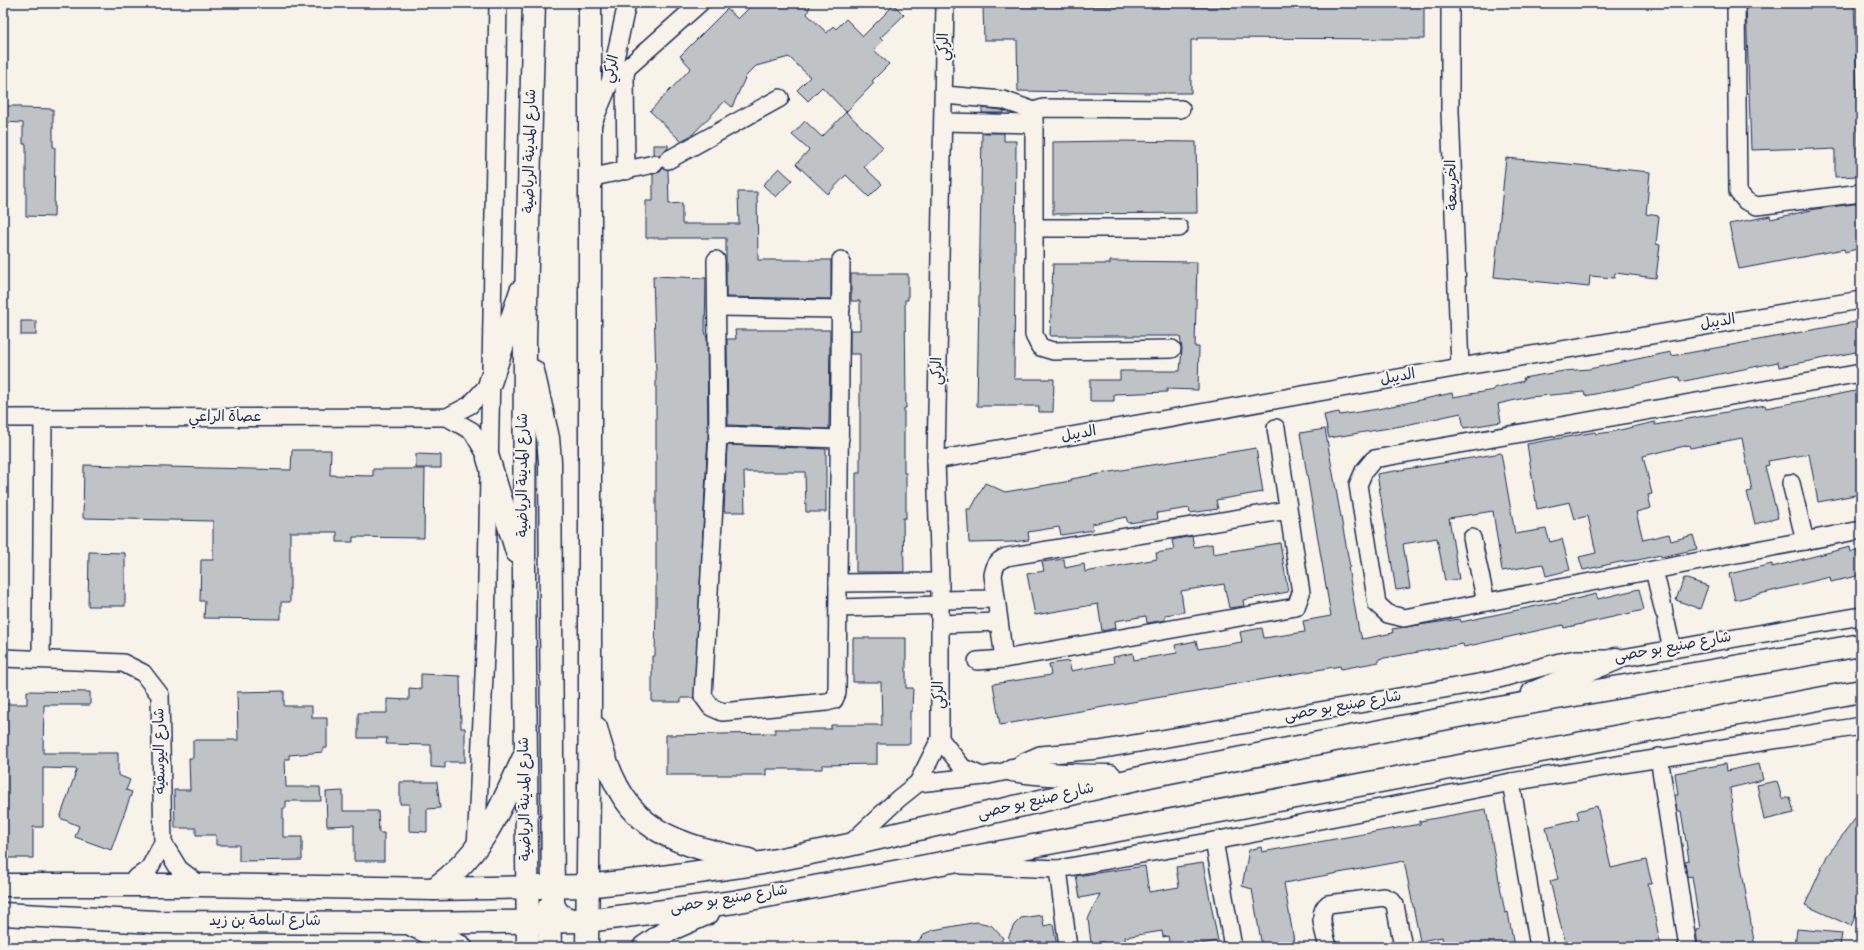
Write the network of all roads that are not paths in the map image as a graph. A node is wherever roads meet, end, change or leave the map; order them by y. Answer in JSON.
{"nodes":[{"id":1,"x":498,"y":3,"type":"edge"},
{"id":2,"x":534,"y":3,"type":"edge"},
{"id":3,"x":590,"y":3,"type":"edge"},
{"id":4,"x":627,"y":3,"type":"edge"},
{"id":5,"x":700,"y":3,"type":"edge"},
{"id":6,"x":945,"y":3,"type":"edge"},
{"id":7,"x":1450,"y":3,"type":"edge"},
{"id":8,"x":1736,"y":3,"type":"edge"},
{"id":9,"x":944,"y":95,"type":"junction"},
{"id":10,"x":780,"y":98,"type":"dead end"},
{"id":11,"x":1181,"y":109,"type":"dead end"},
{"id":12,"x":1034,"y":118,"type":"junction"},
{"id":13,"x":943,"y":122,"type":"junction"},
{"id":14,"x":588,"y":133,"type":"junction"},
{"id":15,"x":626,"y":171,"type":"junction"},
{"id":16,"x":589,"y":178,"type":"junction"},
{"id":17,"x":1861,"y":193,"type":"edge"},
{"id":18,"x":1034,"y":228,"type":"junction"},
{"id":19,"x":1179,"y":228,"type":"dead end"},
{"id":20,"x":716,"y":260,"type":"dead end"},
{"id":21,"x":841,"y":260,"type":"dead end"},
{"id":22,"x":528,"y":269,"type":"junction"},
{"id":23,"x":1861,"y":300,"type":"edge"},
{"id":24,"x":718,"y":307,"type":"junction"},
{"id":25,"x":841,"y":309,"type":"junction"},
{"id":26,"x":526,"y":338,"type":"junction"},
{"id":27,"x":1172,"y":349,"type":"dead end"},
{"id":28,"x":1460,"y":367,"type":"junction"},
{"id":29,"x":1861,"y":373,"type":"edge"},
{"id":30,"x":490,"y":384,"type":"junction"},
{"id":31,"x":447,"y":417,"type":"junction"},
{"id":32,"x":3,"y":418,"type":"edge"},
{"id":33,"x":43,"y":419,"type":"junction"},
{"id":34,"x":1276,"y":428,"type":"dead end"},
{"id":35,"x":718,"y":435,"type":"junction"},
{"id":36,"x":840,"y":439,"type":"junction"},
{"id":37,"x":488,"y":458,"type":"junction"},
{"id":38,"x":936,"y":460,"type":"junction"},
{"id":39,"x":1791,"y":483,"type":"dead end"},
{"id":40,"x":1288,"y":510,"type":"junction"},
{"id":41,"x":1861,"y":530,"type":"edge"},
{"id":42,"x":1472,"y":538,"type":"dead end"},
{"id":43,"x":1805,"y":541,"type":"junction"},
{"id":44,"x":1654,"y":570,"type":"junction"},
{"id":45,"x":524,"y":574,"type":"junction"},
{"id":46,"x":940,"y":582,"type":"junction"},
{"id":47,"x":838,"y":583,"type":"junction"},
{"id":48,"x":996,"y":599,"type":"junction"},
{"id":49,"x":1486,"y":602,"type":"junction"},
{"id":50,"x":940,"y":603,"type":"junction"},
{"id":51,"x":838,"y":608,"type":"junction"},
{"id":52,"x":1861,"y":616,"type":"edge"},
{"id":53,"x":999,"y":622,"type":"junction"},
{"id":54,"x":940,"y":624,"type":"junction"},
{"id":55,"x":1861,"y":645,"type":"edge"},
{"id":56,"x":1672,"y":649,"type":"junction"},
{"id":57,"x":3,"y":658,"type":"edge"},
{"id":58,"x":41,"y":659,"type":"junction"},
{"id":59,"x":1004,"y":659,"type":"junction"},
{"id":60,"x":1616,"y":660,"type":"junction"},
{"id":61,"x":977,"y":661,"type":"dead end"},
{"id":62,"x":1860,"y":691,"type":"edge"},
{"id":63,"x":590,"y":706,"type":"junction"},
{"id":64,"x":1494,"y":709,"type":"junction"},
{"id":65,"x":1861,"y":726,"type":"edge"},
{"id":66,"x":940,"y":739,"type":"junction"},
{"id":67,"x":526,"y":753,"type":"junction"},
{"id":68,"x":1659,"y":757,"type":"junction"},
{"id":69,"x":1012,"y":770,"type":"junction"},
{"id":70,"x":984,"y":776,"type":"junction"},
{"id":71,"x":1149,"y":776,"type":"junction"},
{"id":72,"x":1510,"y":782,"type":"junction"},
{"id":73,"x":918,"y":783,"type":"junction"},
{"id":74,"x":1214,"y":841,"type":"junction"},
{"id":75,"x":163,"y":843,"type":"junction"},
{"id":76,"x":849,"y":845,"type":"junction"},
{"id":77,"x":476,"y":850,"type":"junction"},
{"id":78,"x":762,"y":863,"type":"junction"},
{"id":79,"x":929,"y":864,"type":"junction"},
{"id":80,"x":1058,"y":869,"type":"junction"},
{"id":81,"x":126,"y":885,"type":"junction"},
{"id":82,"x":200,"y":885,"type":"junction"},
{"id":83,"x":3,"y":886,"type":"edge"},
{"id":84,"x":586,"y":886,"type":"junction"},
{"id":85,"x":527,"y":887,"type":"junction"},
{"id":86,"x":553,"y":887,"type":"junction"},
{"id":87,"x":434,"y":890,"type":"junction"},
{"id":88,"x":734,"y":902,"type":"junction"},
{"id":89,"x":3,"y":914,"type":"edge"},
{"id":90,"x":528,"y":921,"type":"junction"},
{"id":91,"x":549,"y":921,"type":"junction"},
{"id":92,"x":587,"y":921,"type":"junction"},
{"id":93,"x":408,"y":923,"type":"junction"},
{"id":94,"x":461,"y":947,"type":"edge"},
{"id":95,"x":528,"y":947,"type":"edge"},
{"id":96,"x":550,"y":947,"type":"edge"},
{"id":97,"x":587,"y":947,"type":"edge"},
{"id":98,"x":644,"y":947,"type":"edge"},
{"id":99,"x":1068,"y":947,"type":"edge"},
{"id":100,"x":1233,"y":947,"type":"edge"},
{"id":101,"x":1328,"y":947,"type":"edge"},
{"id":102,"x":1403,"y":947,"type":"edge"},
{"id":103,"x":1539,"y":947,"type":"edge"},
{"id":104,"x":1688,"y":947,"type":"edge"}],
"edges":[{"from":1,"to":30,"type":"street"},
{"from":2,"to":22,"type":"street","name":"شارع المدينة الرياضية"},
{"from":3,"to":14,"type":"street"},
{"from":4,"to":14,"type":"street","name":"الركي"},
{"from":5,"to":15,"type":"street"},
{"from":6,"to":9,"type":"street","name":"الركي"},
{"from":7,"to":28,"type":"street","name":"الخرسعة"},
{"from":8,"to":17,"type":"street"},
{"from":9,"to":12,"type":"street"},
{"from":9,"to":13,"type":"street","name":"الركي"},
{"from":10,"to":15,"type":"street"},
{"from":11,"to":12,"type":"street"},
{"from":12,"to":13,"type":"street"},
{"from":12,"to":18,"type":"street"},
{"from":13,"to":38,"type":"street","name":"الركي"},
{"from":14,"to":16,"type":"street"},
{"from":15,"to":16,"type":"street"},
{"from":16,"to":63,"type":"street"},
{"from":18,"to":19,"type":"street"},
{"from":18,"to":27,"type":"street"},
{"from":20,"to":24,"type":"street"},
{"from":21,"to":25,"type":"street"},
{"from":22,"to":26,"type":"street","name":"شارع المدينة الرياضية"},
{"from":22,"to":30,"type":"street"},
{"from":23,"to":28,"type":"street","name":"الديبل"},
{"from":24,"to":25,"type":"street"},
{"from":24,"to":35,"type":"street"},
{"from":25,"to":36,"type":"street"},
{"from":26,"to":45,"type":"street","name":"شارع المدينة الرياضية"},
{"from":26,"to":86,"type":"street"},
{"from":28,"to":38,"type":"street","name":"الديبل"},
{"from":29,"to":49,"type":"street"},
{"from":30,"to":31,"type":"street","name":"عصاة الراعي"},
{"from":30,"to":37,"type":"street"},
{"from":31,"to":33,"type":"street","name":"عصاة الراعي"},
{"from":31,"to":37,"type":"street","name":"عصاة الراعي"},
{"from":32,"to":33,"type":"street","name":"عصاة الراعي"},
{"from":33,"to":58,"type":"street"},
{"from":34,"to":40,"type":"street"},
{"from":35,"to":36,"type":"street"},
{"from":35,"to":51,"type":"street"},
{"from":36,"to":47,"type":"street"},
{"from":37,"to":45,"type":"street"},
{"from":37,"to":77,"type":"street"},
{"from":38,"to":46,"type":"street","name":"الركي"},
{"from":39,"to":43,"type":"street"},
{"from":40,"to":48,"type":"street"},
{"from":40,"to":59,"type":"street"},
{"from":41,"to":43,"type":"street"},
{"from":42,"to":49,"type":"street"},
{"from":43,"to":44,"type":"street"},
{"from":44,"to":49,"type":"street"},
{"from":44,"to":56,"type":"street"},
{"from":45,"to":67,"type":"street","name":"شارع المدينة الرياضية"},
{"from":46,"to":47,"type":"street"},
{"from":46,"to":50,"type":"street","name":"الركي"},
{"from":47,"to":51,"type":"street"},
{"from":48,"to":50,"type":"street"},
{"from":48,"to":53,"type":"street"},
{"from":50,"to":51,"type":"street"},
{"from":50,"to":54,"type":"street","name":"الركي"},
{"from":52,"to":56,"type":"street","name":"شارع صنيع بو حصى"},
{"from":53,"to":54,"type":"street"},
{"from":53,"to":59,"type":"street"},
{"from":54,"to":66,"type":"street","name":"الركي"},
{"from":55,"to":64,"type":"street","name":"شارع صنيع بو حصى"},
{"from":56,"to":60,"type":"street","name":"شارع صنيع بو حصى"},
{"from":57,"to":58,"type":"street","name":"شارع اليوسفيه"},
{"from":58,"to":75,"type":"street","name":"شارع اليوسفيه"},
{"from":59,"to":61,"type":"street"},
{"from":60,"to":64,"type":"street"},
{"from":60,"to":69,"type":"street","name":"شارع صنيع بو حصى"},
{"from":62,"to":79,"type":"street","name":"شارع صنيع بو حصى"},
{"from":63,"to":78,"type":"street"},
{"from":63,"to":84,"type":"street"},
{"from":64,"to":71,"type":"street","name":"شارع صنيع بو حصى"},
{"from":65,"to":68,"type":"street","name":"شارع صنيع بو حصى"},
{"from":66,"to":70,"type":"street"},
{"from":66,"to":73,"type":"street","name":"الركي"},
{"from":67,"to":77,"type":"street"},
{"from":67,"to":85,"type":"street","name":"شارع المدينة الرياضية"},
{"from":68,"to":72,"type":"street","name":"شارع صنيع بو حصى"},
{"from":68,"to":104,"type":"street"},
{"from":69,"to":70,"type":"street","name":"شارع صنيع بو حصى"},
{"from":69,"to":71,"type":"street"},
{"from":70,"to":73,"type":"street","name":"شارع صنيع بو حصى"},
{"from":71,"to":76,"type":"street","name":"شارع صنيع بو حصى"},
{"from":72,"to":74,"type":"street","name":"شارع صنيع بو حصى"},
{"from":72,"to":103,"type":"street"},
{"from":73,"to":76,"type":"street"},
{"from":74,"to":80,"type":"street","name":"شارع صنيع بو حصى"},
{"from":74,"to":100,"type":"street"},
{"from":75,"to":81,"type":"street","name":"شارع اليوسفيه"},
{"from":75,"to":82,"type":"street"},
{"from":76,"to":78,"type":"street","name":"شارع صنيع بو حصى"},
{"from":77,"to":87,"type":"street"},
{"from":78,"to":84,"type":"street","name":"شارع صنيع بو حصى"},
{"from":79,"to":80,"type":"street","name":"شارع صنيع بو حصى"},
{"from":79,"to":88,"type":"street","name":"شارع صنيع بو حصى"},
{"from":80,"to":99,"type":"street"},
{"from":81,"to":82,"type":"street"},
{"from":81,"to":83,"type":"street"},
{"from":82,"to":87,"type":"street"},
{"from":84,"to":86,"type":"street","name":"شارع صنيع بو حصى"},
{"from":84,"to":92,"type":"street"},
{"from":85,"to":86,"type":"street","name":"شارع صنيع بو حصى"},
{"from":85,"to":87,"type":"street"},
{"from":85,"to":90,"type":"street","name":"شارع المدينة الرياضية"},
{"from":85,"to":91,"type":"street"},
{"from":86,"to":92,"type":"street"},
{"from":88,"to":92,"type":"street","name":"شارع صنيع بو حصى"},
{"from":88,"to":98,"type":"street"},
{"from":89,"to":93,"type":"street","name":"شارع اسامة بن زيد"},
{"from":90,"to":91,"type":"street","name":"شارع صنيع بو حصى"},
{"from":90,"to":93,"type":"street","name":"شارع اسامة بن زيد"},
{"from":90,"to":95,"type":"street","name":"شارع المدينة الرياضية"},
{"from":91,"to":92,"type":"street","name":"شارع صنيع بو حصى"},
{"from":91,"to":96,"type":"street"},
{"from":92,"to":97,"type":"street"},
{"from":93,"to":94,"type":"street"},
{"from":101,"to":102,"type":"street"}]}
